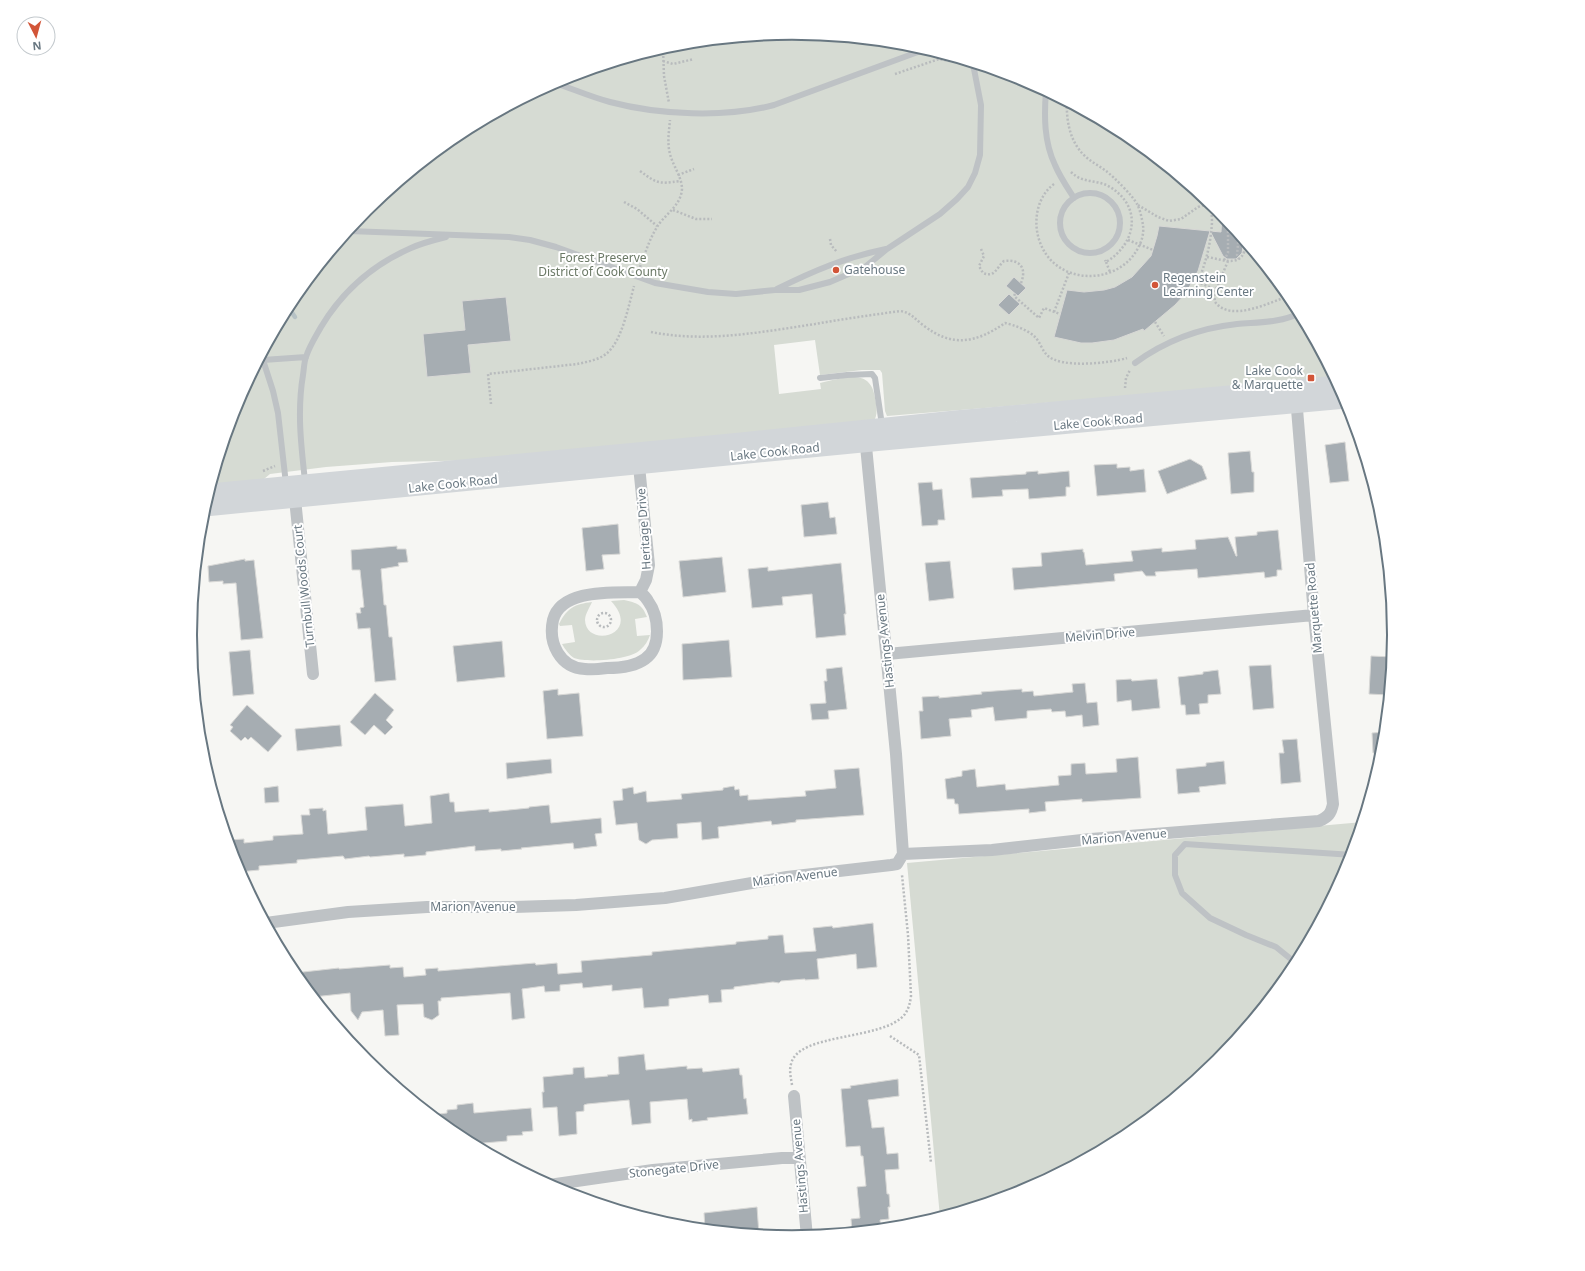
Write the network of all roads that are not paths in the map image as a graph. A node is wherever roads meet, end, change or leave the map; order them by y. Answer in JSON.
{"nodes":[{"id":1,"x":916,"y":53,"type":"edge"},
{"id":2,"x":974,"y":69,"type":"edge"},
{"id":3,"x":564,"y":85,"type":"edge"},
{"id":4,"x":1046,"y":96,"type":"edge"},
{"id":5,"x":1074,"y":198,"type":"junction"},
{"id":6,"x":356,"y":231,"type":"edge"},
{"id":7,"x":451,"y":235,"type":"junction"},
{"id":8,"x":887,"y":249,"type":"junction"},
{"id":9,"x":775,"y":290,"type":"junction"},
{"id":10,"x":1294,"y":315,"type":"edge"},
{"id":11,"x":1142,"y":353,"type":"road end"},
{"id":12,"x":1149,"y":353,"type":"junction"},
{"id":13,"x":306,"y":357,"type":"junction"},
{"id":14,"x":266,"y":358,"type":"edge"},
{"id":15,"x":264,"y":361,"type":"edge"},
{"id":16,"x":1135,"y":363,"type":"road end"},
{"id":17,"x":820,"y":378,"type":"dead end"},
{"id":18,"x":1333,"y":385,"type":"edge"},
{"id":19,"x":1296,"y":396,"type":"junction"},
{"id":20,"x":1339,"y":399,"type":"edge"},
{"id":21,"x":882,"y":434,"type":"junction"},
{"id":22,"x":865,"y":436,"type":"junction"},
{"id":23,"x":639,"y":466,"type":"junction"},
{"id":24,"x":296,"y":490,"type":"junction"},
{"id":25,"x":214,"y":492,"type":"edge"},
{"id":26,"x":211,"y":507,"type":"edge"},
{"id":27,"x":640,"y":592,"type":"junction"},
{"id":28,"x":1314,"y":615,"type":"junction"},
{"id":29,"x":886,"y":654,"type":"junction"},
{"id":30,"x":313,"y":674,"type":"dead end"},
{"id":31,"x":1319,"y":821,"type":"joint"},
{"id":32,"x":1346,"y":855,"type":"edge"},
{"id":33,"x":902,"y":857,"type":"junction"},
{"id":34,"x":271,"y":922,"type":"edge"},
{"id":35,"x":1292,"y":960,"type":"edge"},
{"id":36,"x":794,"y":1096,"type":"road end"},
{"id":37,"x":799,"y":1158,"type":"junction"},
{"id":38,"x":559,"y":1184,"type":"edge"},
{"id":39,"x":806,"y":1231,"type":"edge"}],
"edges":[{"from":1,"to":3,"type":"lane"},
{"from":2,"to":8,"type":"lane"},
{"from":4,"to":5,"type":"lane"},
{"from":5,"to":5,"type":"lane"},
{"from":6,"to":7,"type":"lane"},
{"from":7,"to":9,"type":"lane"},
{"from":7,"to":13,"type":"lane"},
{"from":8,"to":9,"type":"lane"},
{"from":8,"to":9,"type":"lane"},
{"from":10,"to":12,"type":"lane"},
{"from":11,"to":12,"type":"lane"},
{"from":12,"to":16,"type":"lane"},
{"from":13,"to":14,"type":"lane"},
{"from":13,"to":24,"type":"lane"},
{"from":15,"to":24,"type":"lane"},
{"from":17,"to":21,"type":"lane"},
{"from":18,"to":19,"type":"main road","name":"Lake Cook Road"},
{"from":19,"to":20,"type":"main road","name":"Lake Cook Road"},
{"from":19,"to":21,"type":"main road","name":"Lake Cook Road"},
{"from":19,"to":21,"type":"main road","name":"Lake Cook Road"},
{"from":19,"to":28,"type":"street","name":"Marquette Road"},
{"from":21,"to":22,"type":"main road","name":"Lake Cook Road"},
{"from":22,"to":23,"type":"main road","name":"Lake Cook Road"},
{"from":22,"to":24,"type":"main road","name":"Lake Cook Road"},
{"from":22,"to":29,"type":"street","name":"Hastings Avenue"},
{"from":23,"to":24,"type":"main road","name":"Lake Cook Road"},
{"from":23,"to":27,"type":"street","name":"Heritage Drive"},
{"from":24,"to":25,"type":"main road","name":"Lake Cook Road"},
{"from":24,"to":26,"type":"main road","name":"Lake Cook Road"},
{"from":24,"to":30,"type":"street","name":"Turnbull Woods Court"},
{"from":27,"to":27,"type":"street"},
{"from":28,"to":29,"type":"street","name":"Melvin Drive"},
{"from":28,"to":31,"type":"street","name":"Marquette Road"},
{"from":29,"to":33,"type":"street","name":"Hastings Avenue"},
{"from":31,"to":33,"type":"street","name":"Marion Avenue"},
{"from":32,"to":35,"type":"lane"},
{"from":33,"to":34,"type":"street","name":"Marion Avenue"},
{"from":36,"to":37,"type":"street","name":"Hastings Avenue"},
{"from":37,"to":38,"type":"street","name":"Stonegate Drive"},
{"from":37,"to":39,"type":"street","name":"Hastings Avenue"}]}
